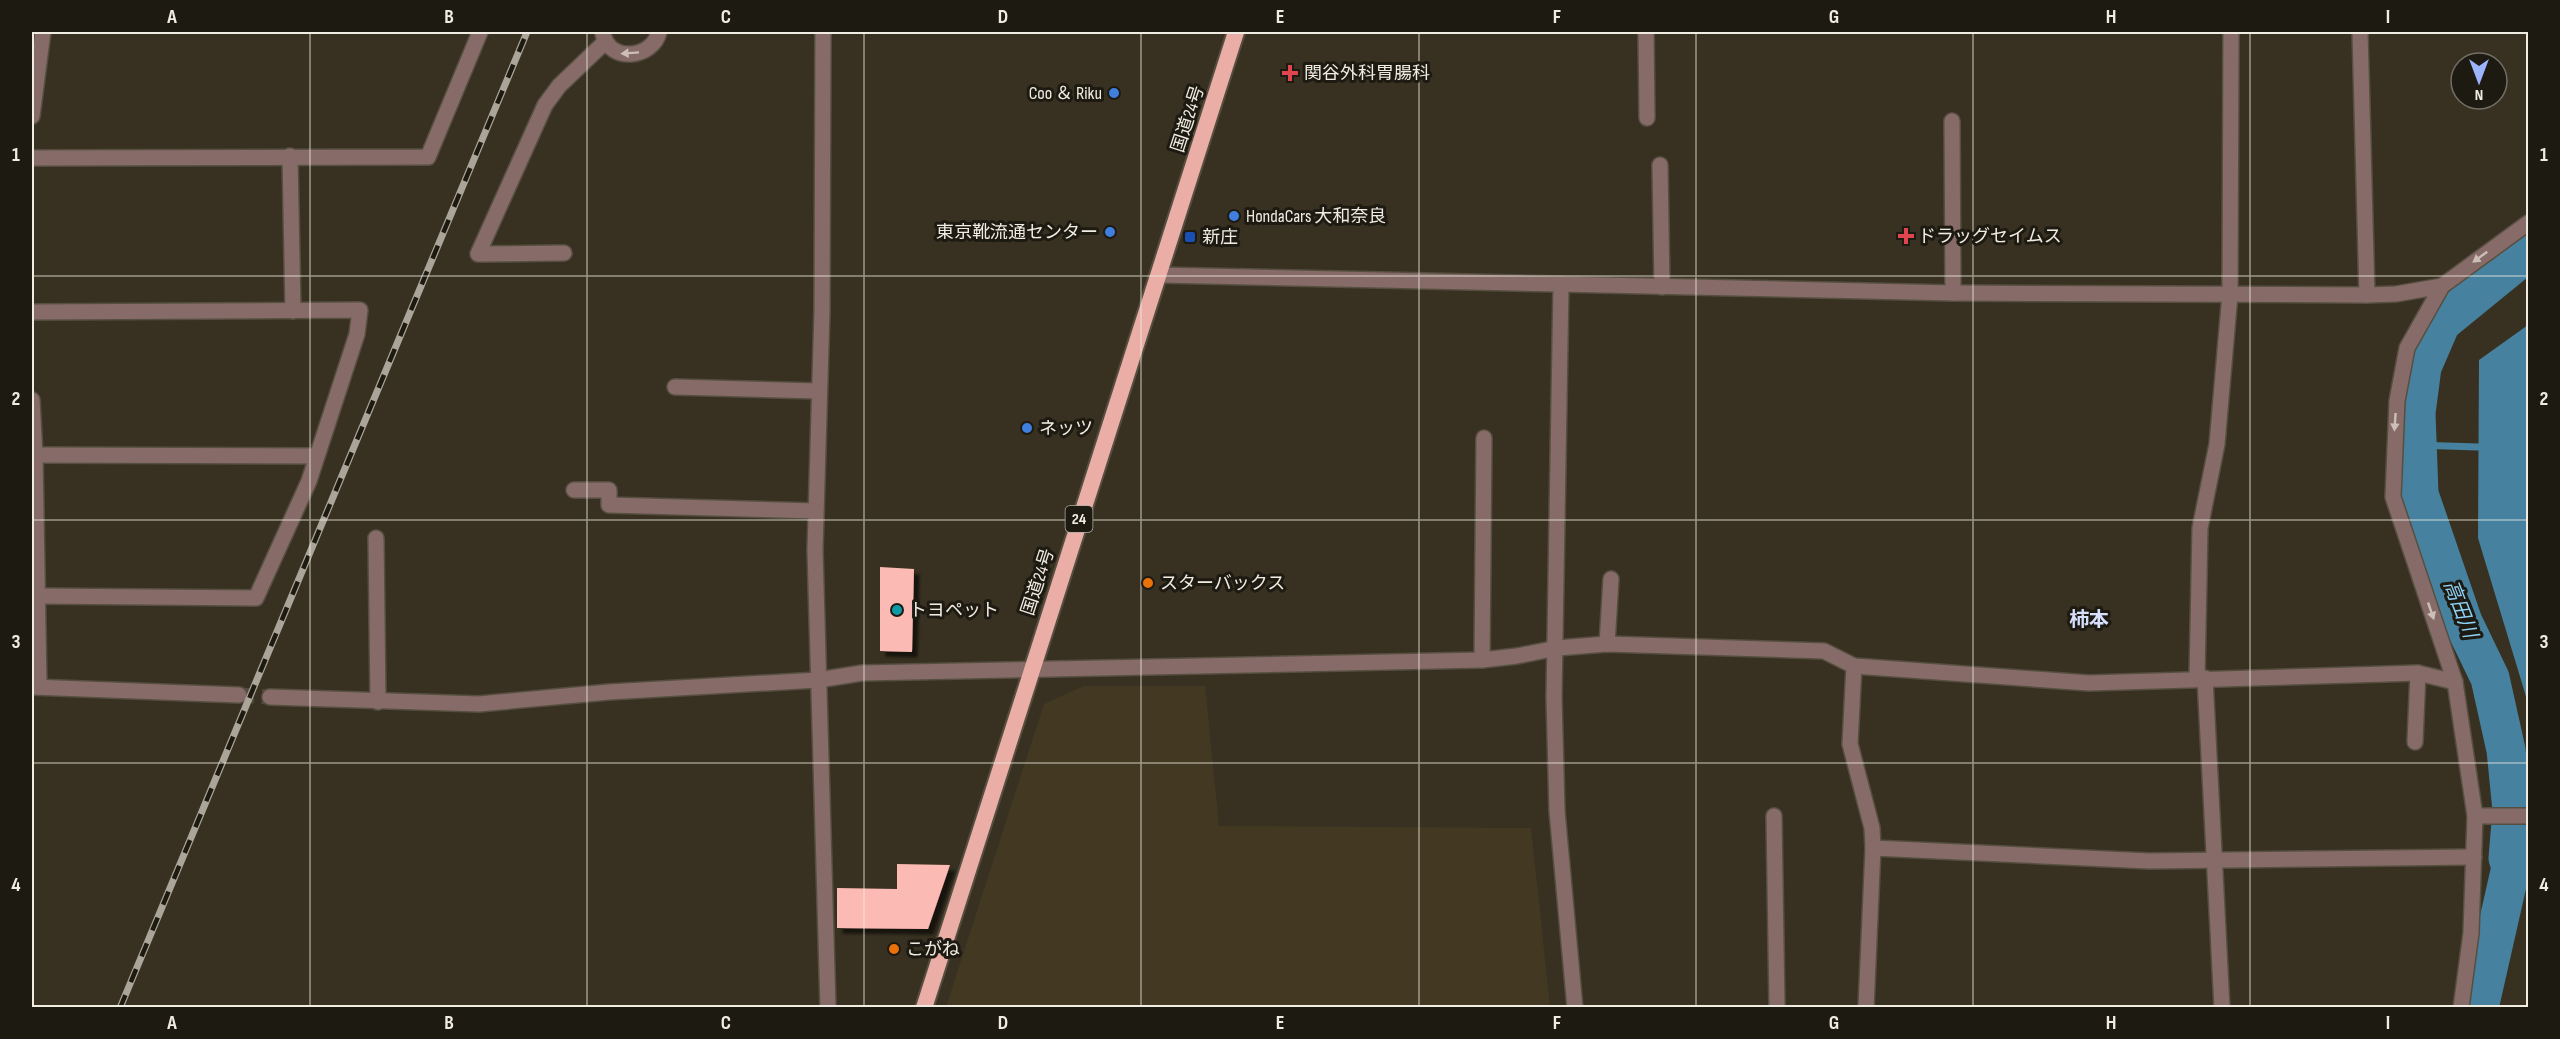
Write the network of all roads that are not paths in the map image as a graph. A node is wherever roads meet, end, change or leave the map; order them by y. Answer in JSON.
{"nodes":[{"id":1,"x":43,"y":32,"type":"edge"},
{"id":2,"x":480,"y":32,"type":"edge"},
{"id":3,"x":659,"y":32,"type":"edge"},
{"id":4,"x":823,"y":32,"type":"edge"},
{"id":5,"x":1236,"y":32,"type":"edge"},
{"id":6,"x":1646,"y":32,"type":"edge"},
{"id":7,"x":2231,"y":32,"type":"edge"},
{"id":8,"x":2360,"y":32,"type":"edge"},
{"id":9,"x":604,"y":37,"type":"edge"},
{"id":10,"x":32,"y":116,"type":"edge"},
{"id":11,"x":1647,"y":118,"type":"dead end"},
{"id":12,"x":1952,"y":121,"type":"dead end"},
{"id":13,"x":290,"y":156,"type":"junction"},
{"id":14,"x":32,"y":158,"type":"edge"},
{"id":15,"x":1660,"y":165,"type":"dead end"},
{"id":16,"x":2529,"y":223,"type":"edge"},
{"id":17,"x":564,"y":253,"type":"dead end"},
{"id":18,"x":1159,"y":275,"type":"junction"},
{"id":19,"x":1561,"y":285,"type":"junction"},
{"id":20,"x":2442,"y":286,"type":"junction"},
{"id":21,"x":1662,"y":287,"type":"junction"},
{"id":22,"x":1953,"y":293,"type":"junction"},
{"id":23,"x":2230,"y":294,"type":"junction"},
{"id":24,"x":2367,"y":295,"type":"junction"},
{"id":25,"x":293,"y":311,"type":"junction"},
{"id":26,"x":32,"y":312,"type":"edge"},
{"id":27,"x":675,"y":387,"type":"dead end"},
{"id":28,"x":819,"y":391,"type":"junction"},
{"id":29,"x":32,"y":400,"type":"edge"},
{"id":30,"x":1484,"y":438,"type":"dead end"},
{"id":31,"x":35,"y":455,"type":"junction"},
{"id":32,"x":316,"y":456,"type":"junction"},
{"id":33,"x":574,"y":490,"type":"dead end"},
{"id":34,"x":815,"y":511,"type":"junction"},
{"id":35,"x":376,"y":538,"type":"dead end"},
{"id":36,"x":1611,"y":579,"type":"dead end"},
{"id":37,"x":38,"y":596,"type":"junction"},
{"id":38,"x":1607,"y":644,"type":"junction"},
{"id":39,"x":1557,"y":648,"type":"junction"},
{"id":40,"x":1482,"y":660,"type":"junction"},
{"id":41,"x":1854,"y":666,"type":"junction"},
{"id":42,"x":1029,"y":671,"type":"junction"},
{"id":43,"x":2418,"y":673,"type":"junction"},
{"id":44,"x":2201,"y":678,"type":"junction"},
{"id":45,"x":818,"y":680,"type":"junction"},
{"id":46,"x":2456,"y":682,"type":"junction"},
{"id":47,"x":35,"y":687,"type":"edge"},
{"id":48,"x":238,"y":695,"type":"tunnel mouth"},
{"id":49,"x":270,"y":697,"type":"tunnel mouth"},
{"id":50,"x":378,"y":702,"type":"junction"},
{"id":51,"x":2415,"y":742,"type":"dead end"},
{"id":52,"x":1774,"y":816,"type":"dead end"},
{"id":53,"x":2475,"y":816,"type":"junction"},
{"id":54,"x":2528,"y":816,"type":"edge"},
{"id":55,"x":1873,"y":848,"type":"junction"},
{"id":56,"x":2474,"y":857,"type":"junction"},
{"id":57,"x":2215,"y":858,"type":"junction"},
{"id":58,"x":828,"y":1008,"type":"edge"},
{"id":59,"x":924,"y":1008,"type":"edge"},
{"id":60,"x":1575,"y":1008,"type":"edge"},
{"id":61,"x":1777,"y":1008,"type":"edge"},
{"id":62,"x":1866,"y":1008,"type":"edge"},
{"id":63,"x":2222,"y":1008,"type":"edge"},
{"id":64,"x":2461,"y":1008,"type":"edge"}],
"edges":[{"from":1,"to":10,"type":"street"},
{"from":2,"to":13,"type":"street"},
{"from":3,"to":9,"type":"street","one_way":true},
{"from":4,"to":28,"type":"street"},
{"from":5,"to":18,"type":"highway","name":"国道24号","number":"24"},
{"from":6,"to":11,"type":"street"},
{"from":7,"to":23,"type":"street"},
{"from":8,"to":24,"type":"street"},
{"from":9,"to":17,"type":"street"},
{"from":12,"to":22,"type":"street"},
{"from":13,"to":14,"type":"street"},
{"from":13,"to":25,"type":"street"},
{"from":15,"to":21,"type":"street"},
{"from":16,"to":20,"type":"street","one_way":true},
{"from":18,"to":19,"type":"street"},
{"from":18,"to":42,"type":"highway","name":"国道24号","number":"24"},
{"from":19,"to":21,"type":"street"},
{"from":19,"to":39,"type":"street"},
{"from":20,"to":24,"type":"street"},
{"from":20,"to":46,"type":"street","one_way":true},
{"from":21,"to":22,"type":"street"},
{"from":22,"to":23,"type":"street"},
{"from":23,"to":24,"type":"street"},
{"from":23,"to":44,"type":"street"},
{"from":25,"to":26,"type":"street"},
{"from":25,"to":32,"type":"street"},
{"from":27,"to":28,"type":"street"},
{"from":28,"to":34,"type":"street"},
{"from":29,"to":31,"type":"street"},
{"from":30,"to":40,"type":"street"},
{"from":31,"to":32,"type":"street"},
{"from":31,"to":37,"type":"street"},
{"from":32,"to":37,"type":"street"},
{"from":33,"to":34,"type":"street"},
{"from":34,"to":45,"type":"street"},
{"from":35,"to":50,"type":"street"},
{"from":36,"to":38,"type":"street"},
{"from":37,"to":47,"type":"street"},
{"from":38,"to":39,"type":"street"},
{"from":38,"to":41,"type":"street"},
{"from":39,"to":40,"type":"street"},
{"from":39,"to":60,"type":"street"},
{"from":40,"to":42,"type":"street"},
{"from":41,"to":44,"type":"street"},
{"from":41,"to":55,"type":"street"},
{"from":42,"to":45,"type":"street"},
{"from":42,"to":59,"type":"highway","name":"国道24号","number":"24"},
{"from":43,"to":44,"type":"street"},
{"from":43,"to":46,"type":"street"},
{"from":43,"to":51,"type":"street"},
{"from":44,"to":57,"type":"street"},
{"from":45,"to":50,"type":"street"},
{"from":45,"to":58,"type":"street"},
{"from":46,"to":53,"type":"street"},
{"from":47,"to":48,"type":"street"},
{"from":49,"to":50,"type":"street"},
{"from":52,"to":61,"type":"street"},
{"from":53,"to":54,"type":"street"},
{"from":53,"to":56,"type":"street"},
{"from":55,"to":57,"type":"street"},
{"from":55,"to":62,"type":"street"},
{"from":56,"to":57,"type":"street"},
{"from":56,"to":64,"type":"street"},
{"from":57,"to":63,"type":"street"}]}
